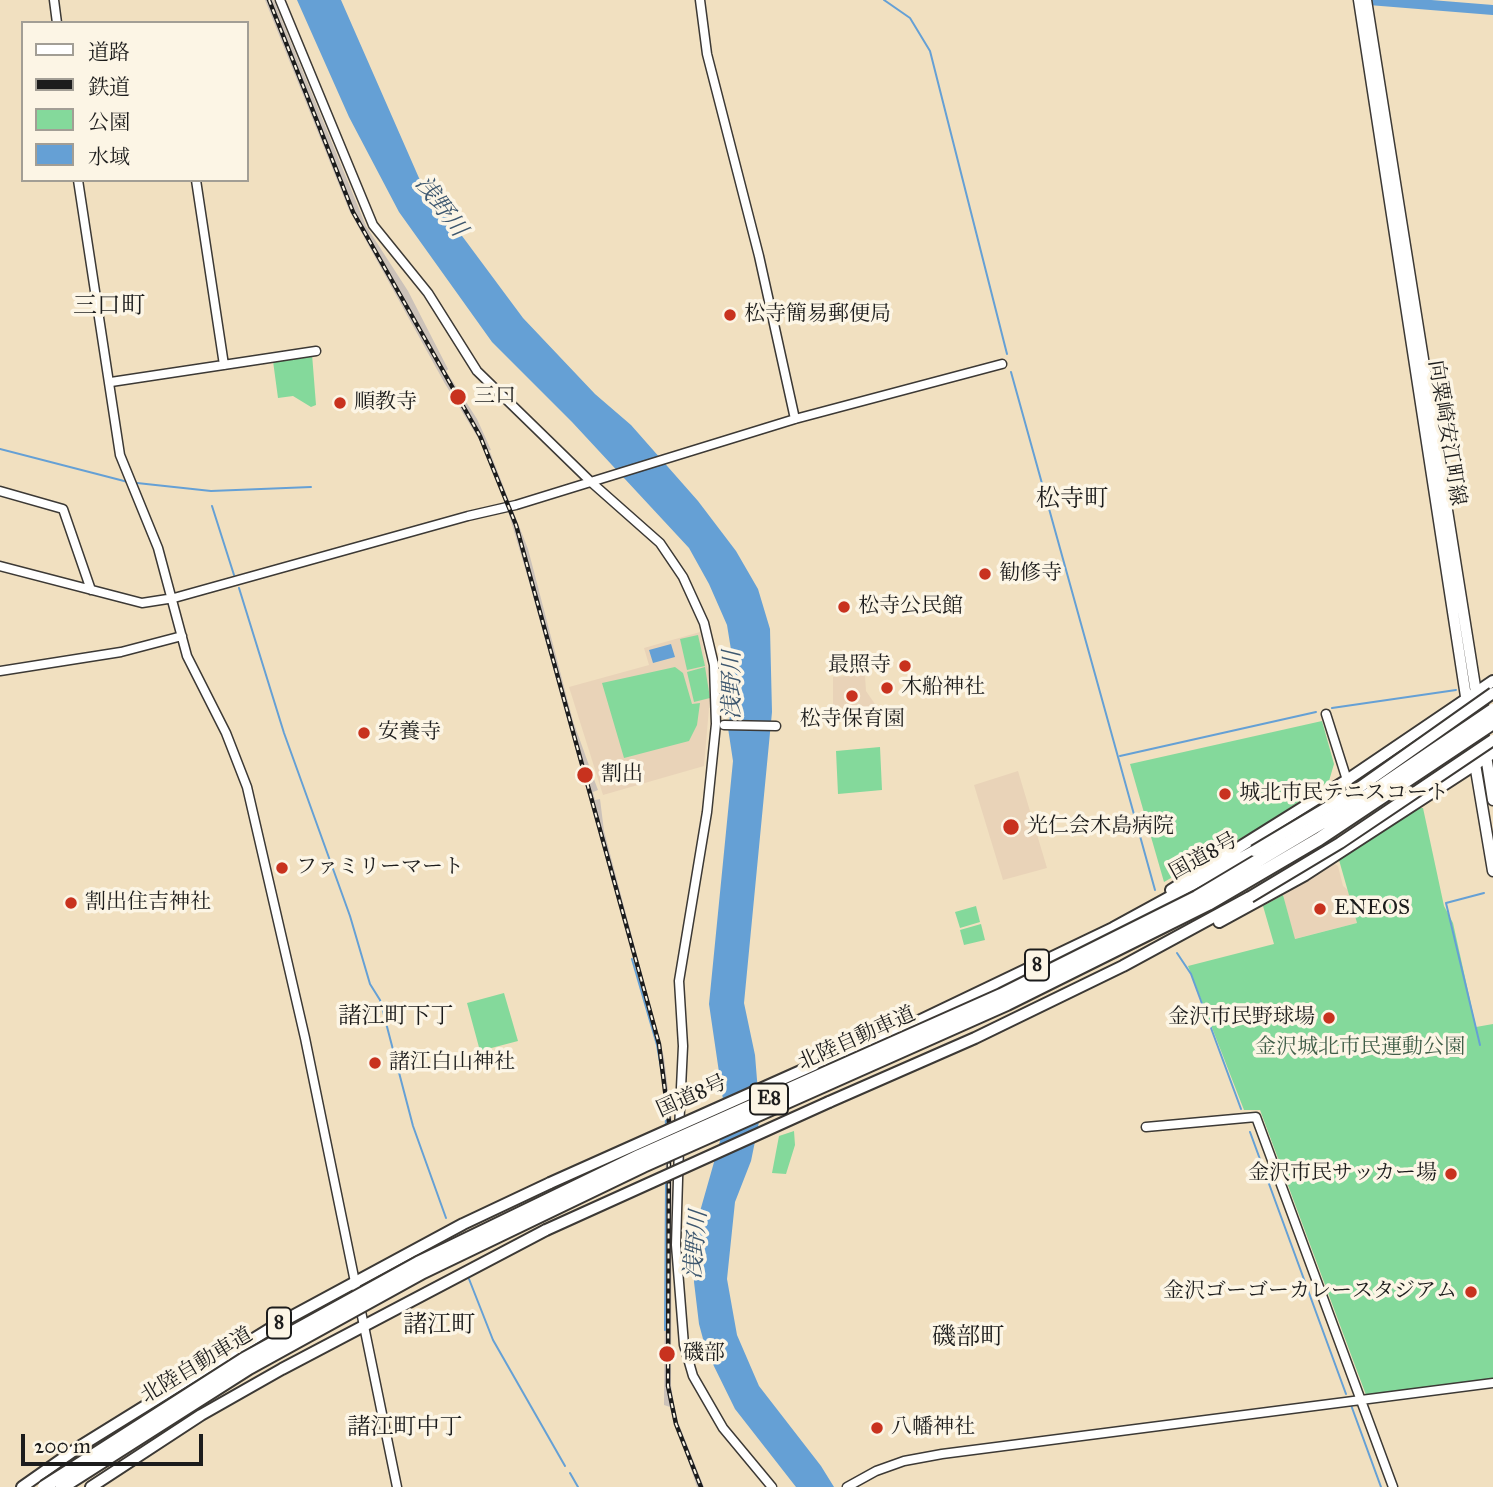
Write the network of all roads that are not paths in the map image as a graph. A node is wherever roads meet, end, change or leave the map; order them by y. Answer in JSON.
{"nodes":[{"id":1,"x":54,"y":0,"type":"edge"},
{"id":2,"x":280,"y":0,"type":"edge"},
{"id":3,"x":700,"y":0,"type":"edge"},
{"id":4,"x":1359,"y":0,"type":"edge"},
{"id":5,"x":1366,"y":0,"type":"edge"},
{"id":6,"x":57,"y":21,"type":"edge"},
{"id":7,"x":1366,"y":21,"type":"junction"},
{"id":8,"x":78,"y":182,"type":"edge"},
{"id":9,"x":196,"y":182,"type":"edge"},
{"id":10,"x":316,"y":352,"type":"dead end"},
{"id":11,"x":1002,"y":364,"type":"dead end"},
{"id":12,"x":224,"y":365,"type":"junction"},
{"id":13,"x":111,"y":382,"type":"junction"},
{"id":14,"x":795,"y":419,"type":"junction"},
{"id":15,"x":591,"y":482,"type":"junction"},
{"id":16,"x":0,"y":491,"type":"edge"},
{"id":17,"x":0,"y":566,"type":"edge"},
{"id":18,"x":91,"y":590,"type":"junction"},
{"id":19,"x":174,"y":598,"type":"junction"},
{"id":20,"x":182,"y":636,"type":"junction"},
{"id":21,"x":0,"y":671,"type":"edge"},
{"id":22,"x":1493,"y":681,"type":"edge"},
{"id":23,"x":1493,"y":693,"type":"edge"},
{"id":24,"x":1472,"y":696,"type":"junction"},
{"id":25,"x":1493,"y":710,"type":"edge"},
{"id":26,"x":1326,"y":714,"type":"dead end"},
{"id":27,"x":1493,"y":723,"type":"edge"},
{"id":28,"x":724,"y":725,"type":"dead end"},
{"id":29,"x":775,"y":726,"type":"dead end"},
{"id":30,"x":1493,"y":740,"type":"edge"},
{"id":31,"x":1489,"y":756,"type":"edge"},
{"id":32,"x":1475,"y":765,"type":"junction"},
{"id":33,"x":1347,"y":780,"type":"junction"},
{"id":34,"x":1493,"y":800,"type":"edge"},
{"id":35,"x":1493,"y":871,"type":"edge"},
{"id":36,"x":1113,"y":928,"type":"junction"},
{"id":37,"x":1150,"y":952,"type":"junction"},
{"id":38,"x":1146,"y":1127,"type":"dead end"},
{"id":39,"x":354,"y":1280,"type":"junction"},
{"id":40,"x":363,"y":1324,"type":"junction"},
{"id":41,"x":1493,"y":1383,"type":"edge"},
{"id":42,"x":1362,"y":1400,"type":"junction"},
{"id":43,"x":22,"y":1487,"type":"edge"},
{"id":44,"x":44,"y":1487,"type":"edge"},
{"id":45,"x":62,"y":1487,"type":"edge"},
{"id":46,"x":91,"y":1487,"type":"edge"},
{"id":47,"x":397,"y":1487,"type":"edge"},
{"id":48,"x":772,"y":1487,"type":"edge"},
{"id":49,"x":847,"y":1487,"type":"edge"},
{"id":50,"x":1393,"y":1487,"type":"edge"}],
"edges":[{"from":1,"to":6,"type":"street"},
{"from":2,"to":15,"type":"street"},
{"from":3,"to":14,"type":"street"},
{"from":4,"to":7,"type":"main road","name":"向粟崎安江町線"},
{"from":5,"to":7,"type":"main road","name":"向粟崎安江町線"},
{"from":7,"to":24,"type":"main road","name":"向粟崎安江町線"},
{"from":8,"to":13,"type":"street"},
{"from":9,"to":12,"type":"street"},
{"from":10,"to":12,"type":"street"},
{"from":11,"to":14,"type":"street"},
{"from":12,"to":13,"type":"street"},
{"from":13,"to":19,"type":"street"},
{"from":14,"to":15,"type":"street"},
{"from":15,"to":19,"type":"street"},
{"from":15,"to":48,"type":"street"},
{"from":16,"to":18,"type":"street"},
{"from":17,"to":18,"type":"street"},
{"from":18,"to":19,"type":"street"},
{"from":19,"to":20,"type":"street"},
{"from":20,"to":21,"type":"street"},
{"from":20,"to":39,"type":"street"},
{"from":22,"to":24,"type":"highway"},
{"from":23,"to":36,"type":"highway","name":"国道8号","number":"8","bridge":true},
{"from":24,"to":31,"type":"main road","name":"向粟崎安江町線"},
{"from":24,"to":32,"type":"main road","name":"向粟崎安江町線"},
{"from":24,"to":33,"type":"highway"},
{"from":25,"to":44,"type":"highway","name":"北陸自動車道","number":"E8","bridge":true},
{"from":26,"to":33,"type":"street"},
{"from":27,"to":45,"type":"highway","name":"北陸自動車道","number":"E8","bridge":true},
{"from":28,"to":29,"type":"street"},
{"from":30,"to":37,"type":"highway","number":"8","bridge":true},
{"from":31,"to":32,"type":"highway"},
{"from":31,"to":34,"type":"main road","name":"向粟崎安江町線"},
{"from":32,"to":35,"type":"main road","name":"向粟崎安江町線"},
{"from":32,"to":37,"type":"highway"},
{"from":33,"to":36,"type":"highway"},
{"from":36,"to":39,"type":"highway","name":"国道8号","number":"8","bridge":true},
{"from":37,"to":40,"type":"highway","number":"8","bridge":true},
{"from":38,"to":42,"type":"street"},
{"from":39,"to":40,"type":"street"},
{"from":39,"to":43,"type":"highway","name":"国道8号","number":"8"},
{"from":40,"to":46,"type":"highway","number":"8"},
{"from":40,"to":47,"type":"street"},
{"from":41,"to":42,"type":"street"},
{"from":42,"to":49,"type":"street"},
{"from":42,"to":50,"type":"street"}]}
